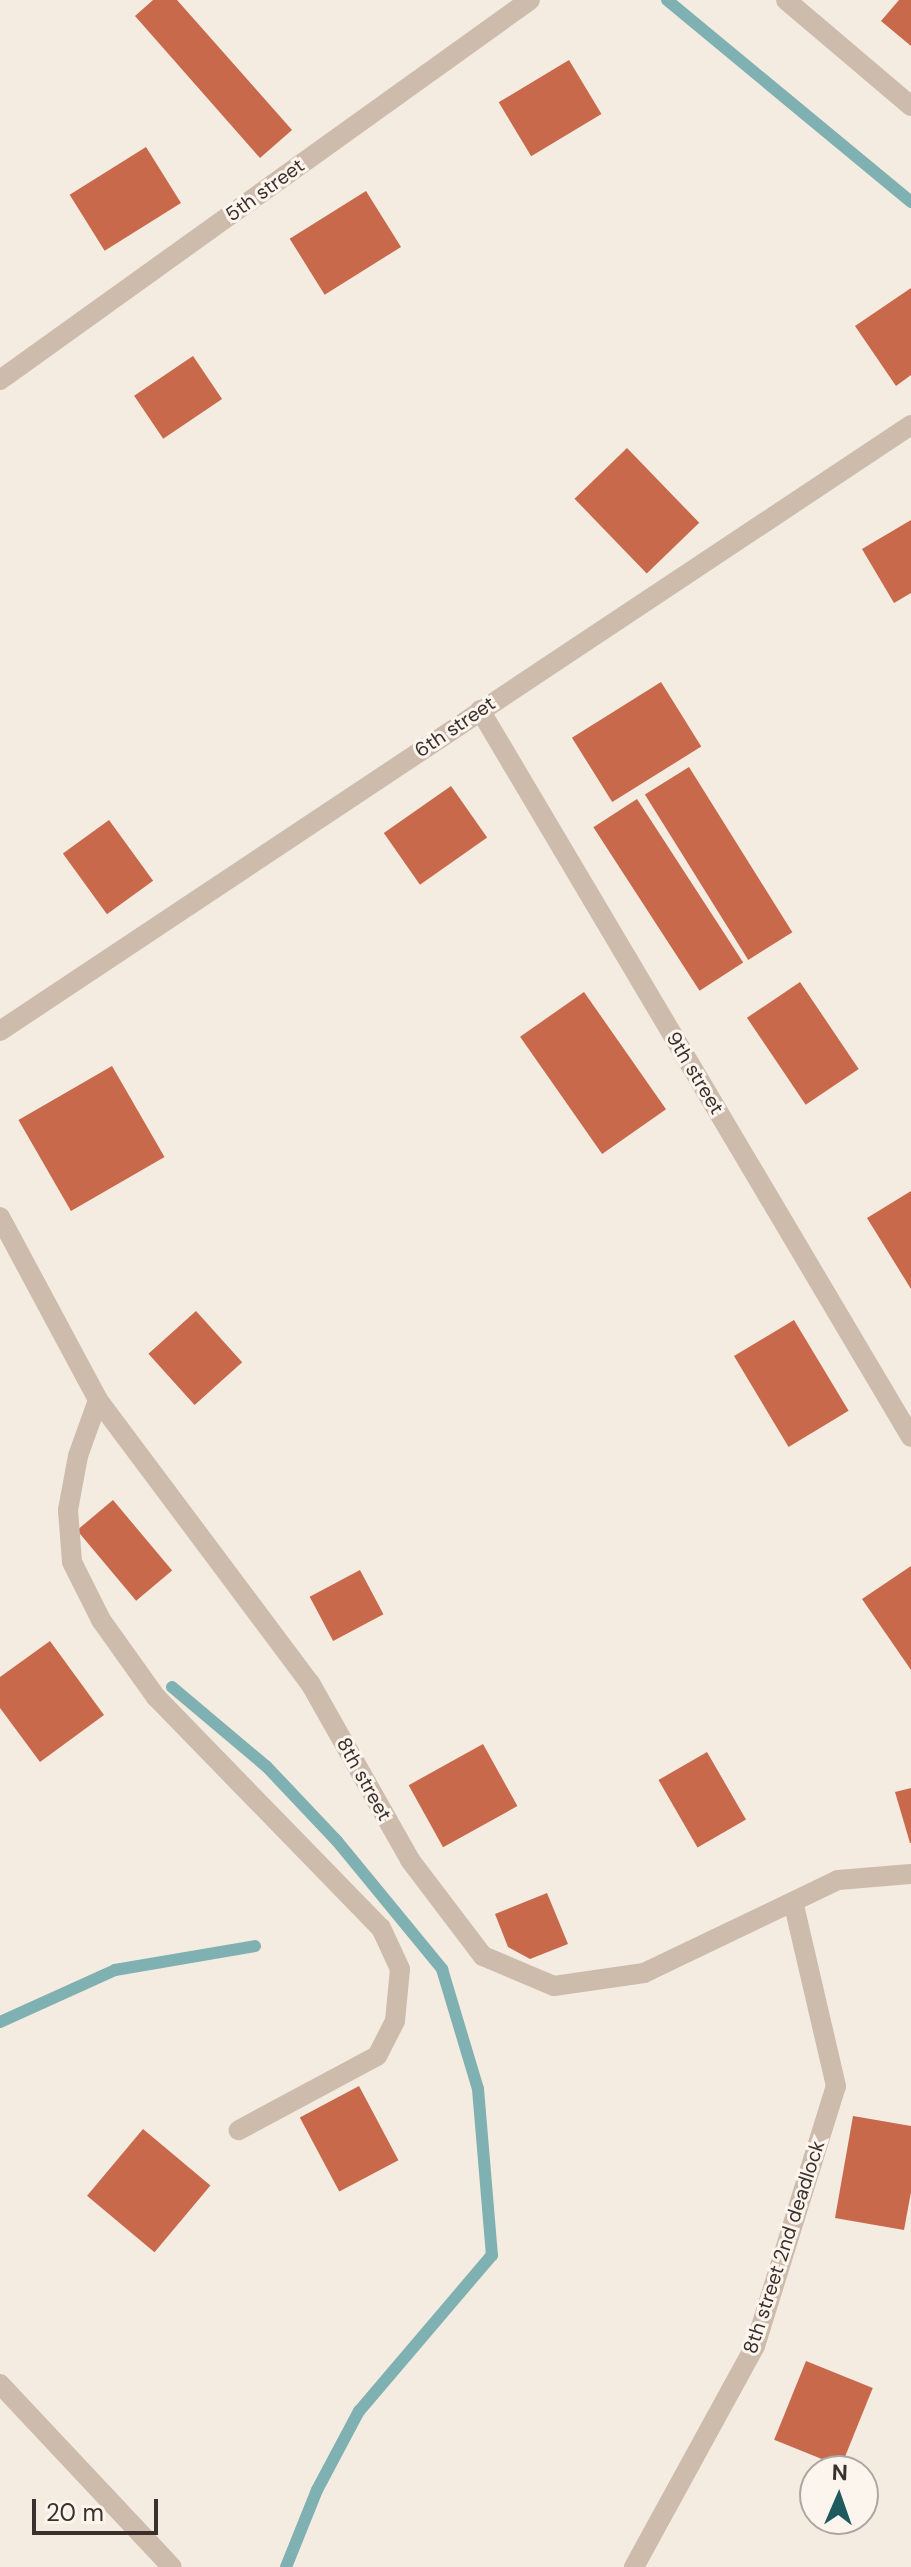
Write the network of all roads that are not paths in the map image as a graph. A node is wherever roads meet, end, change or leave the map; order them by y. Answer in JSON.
{"nodes":[{"id":1,"x":530,"y":0,"type":"edge"},
{"id":2,"x":786,"y":0,"type":"edge"},
{"id":3,"x":911,"y":106,"type":"edge"},
{"id":4,"x":0,"y":380,"type":"edge"},
{"id":5,"x":911,"y":425,"type":"edge"},
{"id":6,"x":480,"y":710,"type":"junction"},
{"id":7,"x":0,"y":1031,"type":"edge"},
{"id":8,"x":0,"y":1217,"type":"edge"},
{"id":9,"x":98,"y":1400,"type":"junction"},
{"id":10,"x":911,"y":1437,"type":"edge"},
{"id":11,"x":911,"y":1874,"type":"edge"},
{"id":12,"x":794,"y":1905,"type":"junction"},
{"id":13,"x":239,"y":2130,"type":"dead end"},
{"id":14,"x":0,"y":2384,"type":"edge"},
{"id":15,"x":172,"y":2567,"type":"edge"},
{"id":16,"x":634,"y":2567,"type":"edge"}],
"edges":[{"from":1,"to":4,"type":"street","name":"5th street"},
{"from":2,"to":3,"type":"street"},
{"from":5,"to":6,"type":"street","name":"6th street"},
{"from":6,"to":7,"type":"street","name":"6th street"},
{"from":6,"to":10,"type":"street","name":"9th street"},
{"from":8,"to":9,"type":"street","name":"8th street"},
{"from":9,"to":12,"type":"street","name":"8th street"},
{"from":9,"to":13,"type":"street"},
{"from":11,"to":12,"type":"street","name":"8th street"},
{"from":12,"to":16,"type":"street","name":"8th street 2nd deadlock"},
{"from":14,"to":15,"type":"street"}]}
